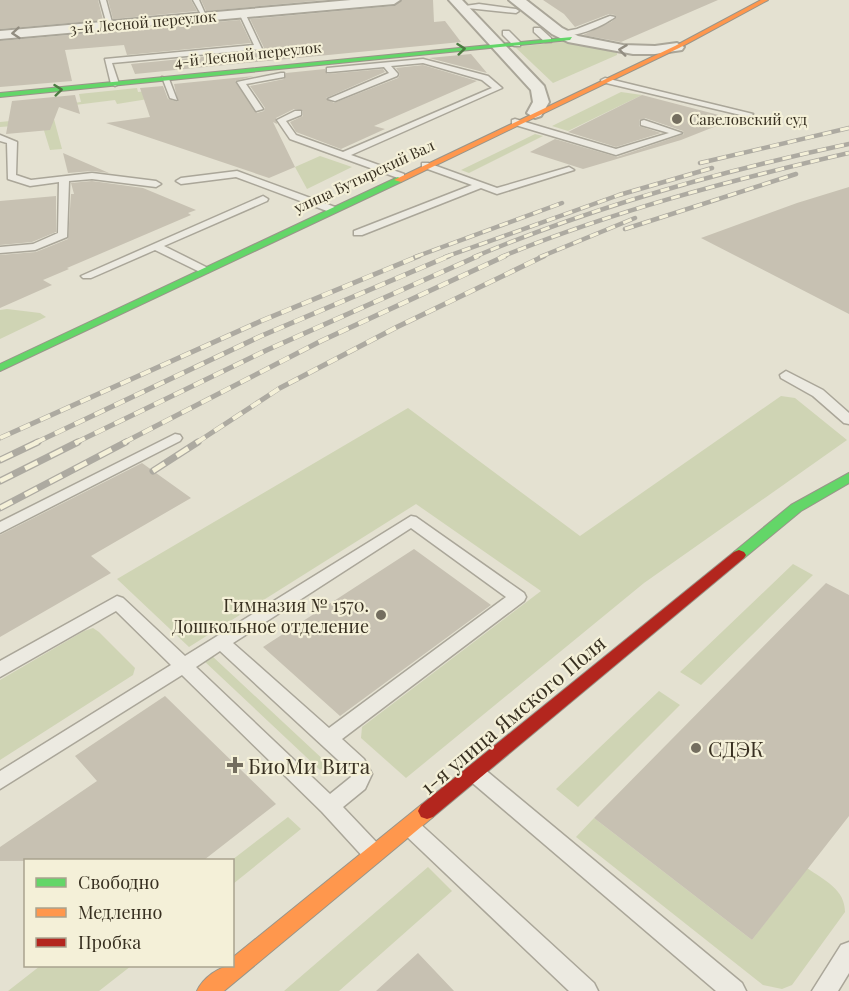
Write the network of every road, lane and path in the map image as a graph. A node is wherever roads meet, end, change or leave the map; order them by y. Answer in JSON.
{"nodes":[{"id":1,"x":103,"y":0,"type":"edge"},
{"id":2,"x":196,"y":0,"type":"edge"},
{"id":3,"x":394,"y":0,"type":"edge"},
{"id":4,"x":765,"y":0,"type":"edge"},
{"id":5,"x":362,"y":1,"type":"edge"},
{"id":6,"x":780,"y":3,"type":"dead end"},
{"id":7,"x":458,"y":4,"type":"edge"},
{"id":8,"x":479,"y":6,"type":"junction"},
{"id":9,"x":516,"y":6,"type":"edge"},
{"id":10,"x":491,"y":8,"type":"junction"},
{"id":11,"x":242,"y":13,"type":"junction"},
{"id":12,"x":742,"y":14,"type":"junction"},
{"id":13,"x":500,"y":16,"type":"dead end"},
{"id":14,"x":205,"y":17,"type":"junction"},
{"id":15,"x":490,"y":17,"type":"dead end"},
{"id":16,"x":612,"y":17,"type":"dead end"},
{"id":17,"x":594,"y":24,"type":"junction"},
{"id":18,"x":111,"y":25,"type":"junction"},
{"id":19,"x":537,"y":30,"type":"dead end"},
{"id":20,"x":0,"y":35,"type":"edge"},
{"id":21,"x":559,"y":35,"type":"junction"},
{"id":22,"x":502,"y":39,"type":"junction"},
{"id":23,"x":677,"y":46,"type":"junction"},
{"id":24,"x":386,"y":65,"type":"junction"},
{"id":25,"x":330,"y":70,"type":"dead end"},
{"id":26,"x":246,"y":75,"type":"junction"},
{"id":27,"x":281,"y":75,"type":"dead end"},
{"id":28,"x":165,"y":79,"type":"junction"},
{"id":29,"x":605,"y":80,"type":"junction"},
{"id":30,"x":115,"y":84,"type":"junction"},
{"id":31,"x":0,"y":95,"type":"edge"},
{"id":32,"x":174,"y":98,"type":"dead end"},
{"id":33,"x":332,"y":99,"type":"dead end"},
{"id":34,"x":259,"y":109,"type":"dead end"},
{"id":35,"x":535,"y":112,"type":"junction"},
{"id":36,"x":298,"y":113,"type":"dead end"},
{"id":37,"x":749,"y":114,"type":"dead end"},
{"id":38,"x":515,"y":122,"type":"junction"},
{"id":39,"x":644,"y":123,"type":"dead end"},
{"id":40,"x":0,"y":138,"type":"edge"},
{"id":41,"x":343,"y":155,"type":"junction"},
{"id":42,"x":425,"y":165,"type":"junction"},
{"id":43,"x":568,"y":170,"type":"dead end"},
{"id":44,"x":401,"y":176,"type":"junction"},
{"id":45,"x":64,"y":179,"type":"junction"},
{"id":46,"x":181,"y":181,"type":"dead end"},
{"id":47,"x":156,"y":184,"type":"dead end"},
{"id":48,"x":481,"y":185,"type":"junction"},
{"id":49,"x":263,"y":199,"type":"dead end"},
{"id":50,"x":331,"y":209,"type":"junction"},
{"id":51,"x":358,"y":233,"type":"dead end"},
{"id":52,"x":155,"y":246,"type":"junction"},
{"id":53,"x":0,"y":250,"type":"edge"},
{"id":54,"x":204,"y":270,"type":"junction"},
{"id":55,"x":87,"y":276,"type":"dead end"},
{"id":56,"x":0,"y":368,"type":"edge"},
{"id":57,"x":786,"y":375,"type":"dead end"},
{"id":58,"x":849,"y":420,"type":"edge"},
{"id":59,"x":175,"y":438,"type":"dead end"},
{"id":60,"x":849,"y":477,"type":"edge"},
{"id":61,"x":0,"y":528,"type":"edge"},
{"id":62,"x":221,"y":642,"type":"junction"},
{"id":63,"x":183,"y":666,"type":"junction"},
{"id":64,"x":0,"y":670,"type":"edge"},
{"id":65,"x":328,"y":739,"type":"junction"},
{"id":66,"x":474,"y":772,"type":"junction"},
{"id":67,"x":0,"y":781,"type":"edge"},
{"id":68,"x":329,"y":806,"type":"junction"},
{"id":69,"x":409,"y":826,"type":"junction"},
{"id":70,"x":375,"y":855,"type":"junction"},
{"id":71,"x":849,"y":953,"type":"edge"},
{"id":72,"x":223,"y":986,"type":"edge"},
{"id":73,"x":586,"y":991,"type":"edge"},
{"id":74,"x":734,"y":991,"type":"edge"},
{"id":75,"x":824,"y":991,"type":"edge"}],
"edges":[{"from":1,"to":18,"type":"lane"},
{"from":2,"to":14,"type":"lane"},
{"from":3,"to":5,"type":"street","name":"3-й Лесной переулок"},
{"from":4,"to":12,"type":"street","name":"улица Бутырский Вал"},
{"from":5,"to":11,"type":"street","name":"3-й Лесной переулок"},
{"from":6,"to":12,"type":"street","name":"улица Бутырский Вал"},
{"from":7,"to":8,"type":"lane"},
{"from":7,"to":22,"type":"street"},
{"from":8,"to":10,"type":"lane"},
{"from":8,"to":15,"type":"lane"},
{"from":9,"to":10,"type":"lane"},
{"from":9,"to":21,"type":"street"},
{"from":10,"to":13,"type":"lane"},
{"from":11,"to":14,"type":"street","name":"3-й Лесной переулок"},
{"from":11,"to":30,"type":"lane"},
{"from":12,"to":23,"type":"street","name":"улица Бутырский Вал"},
{"from":14,"to":18,"type":"street","name":"3-й Лесной переулок"},
{"from":16,"to":17,"type":"lane"},
{"from":17,"to":21,"type":"lane"},
{"from":17,"to":21,"type":"lane"},
{"from":18,"to":20,"type":"street","name":"3-й Лесной переулок","one_way":true},
{"from":19,"to":21,"type":"lane"},
{"from":21,"to":22,"type":"street","name":"4-й Лесной переулок"},
{"from":23,"to":21,"type":"street","one_way":true},
{"from":26,"to":22,"type":"street","name":"4-й Лесной переулок","one_way":true},
{"from":22,"to":35,"type":"street"},
{"from":23,"to":29,"type":"street","name":"улица Бутырский Вал"},
{"from":24,"to":25,"type":"lane"},
{"from":24,"to":33,"type":"lane"},
{"from":24,"to":41,"type":"lane"},
{"from":26,"to":27,"type":"lane"},
{"from":26,"to":28,"type":"street","name":"4-й Лесной переулок"},
{"from":26,"to":34,"type":"lane"},
{"from":28,"to":30,"type":"street","name":"4-й Лесной переулок"},
{"from":28,"to":32,"type":"lane"},
{"from":29,"to":35,"type":"street","name":"улица Бутырский Вал"},
{"from":29,"to":37,"type":"lane"},
{"from":31,"to":30,"type":"street","name":"4-й Лесной переулок","one_way":true},
{"from":35,"to":38,"type":"street","name":"улица Бутырский Вал"},
{"from":36,"to":41,"type":"lane"},
{"from":38,"to":39,"type":"lane"},
{"from":38,"to":42,"type":"street","name":"улица Бутырский Вал"},
{"from":40,"to":45,"type":"lane"},
{"from":41,"to":44,"type":"lane"},
{"from":42,"to":44,"type":"street","name":"улица Бутырский Вал"},
{"from":42,"to":48,"type":"lane"},
{"from":43,"to":48,"type":"lane"},
{"from":44,"to":50,"type":"street","name":"улица Бутырский Вал"},
{"from":45,"to":47,"type":"lane"},
{"from":45,"to":53,"type":"lane"},
{"from":46,"to":50,"type":"lane"},
{"from":48,"to":51,"type":"lane"},
{"from":49,"to":52,"type":"lane"},
{"from":50,"to":54,"type":"street","name":"улица Бутырский Вал"},
{"from":52,"to":54,"type":"lane"},
{"from":52,"to":55,"type":"lane"},
{"from":54,"to":56,"type":"street","name":"улица Бутырский Вал"},
{"from":57,"to":58,"type":"lane"},
{"from":59,"to":61,"type":"lane"},
{"from":60,"to":66,"type":"street","name":"1-я улица Ямского Поля"},
{"from":62,"to":63,"type":"lane"},
{"from":62,"to":65,"type":"lane"},
{"from":62,"to":65,"type":"lane"},
{"from":63,"to":64,"type":"lane"},
{"from":63,"to":67,"type":"lane"},
{"from":63,"to":68,"type":"lane"},
{"from":65,"to":68,"type":"lane"},
{"from":66,"to":69,"type":"street","name":"1-я улица Ямского Поля"},
{"from":66,"to":74,"type":"lane"},
{"from":68,"to":70,"type":"lane"},
{"from":69,"to":70,"type":"street","name":"1-я улица Ямского Поля"},
{"from":69,"to":73,"type":"lane"},
{"from":70,"to":72,"type":"street","name":"1-я улица Ямского Поля"},
{"from":71,"to":75,"type":"lane"}]}
